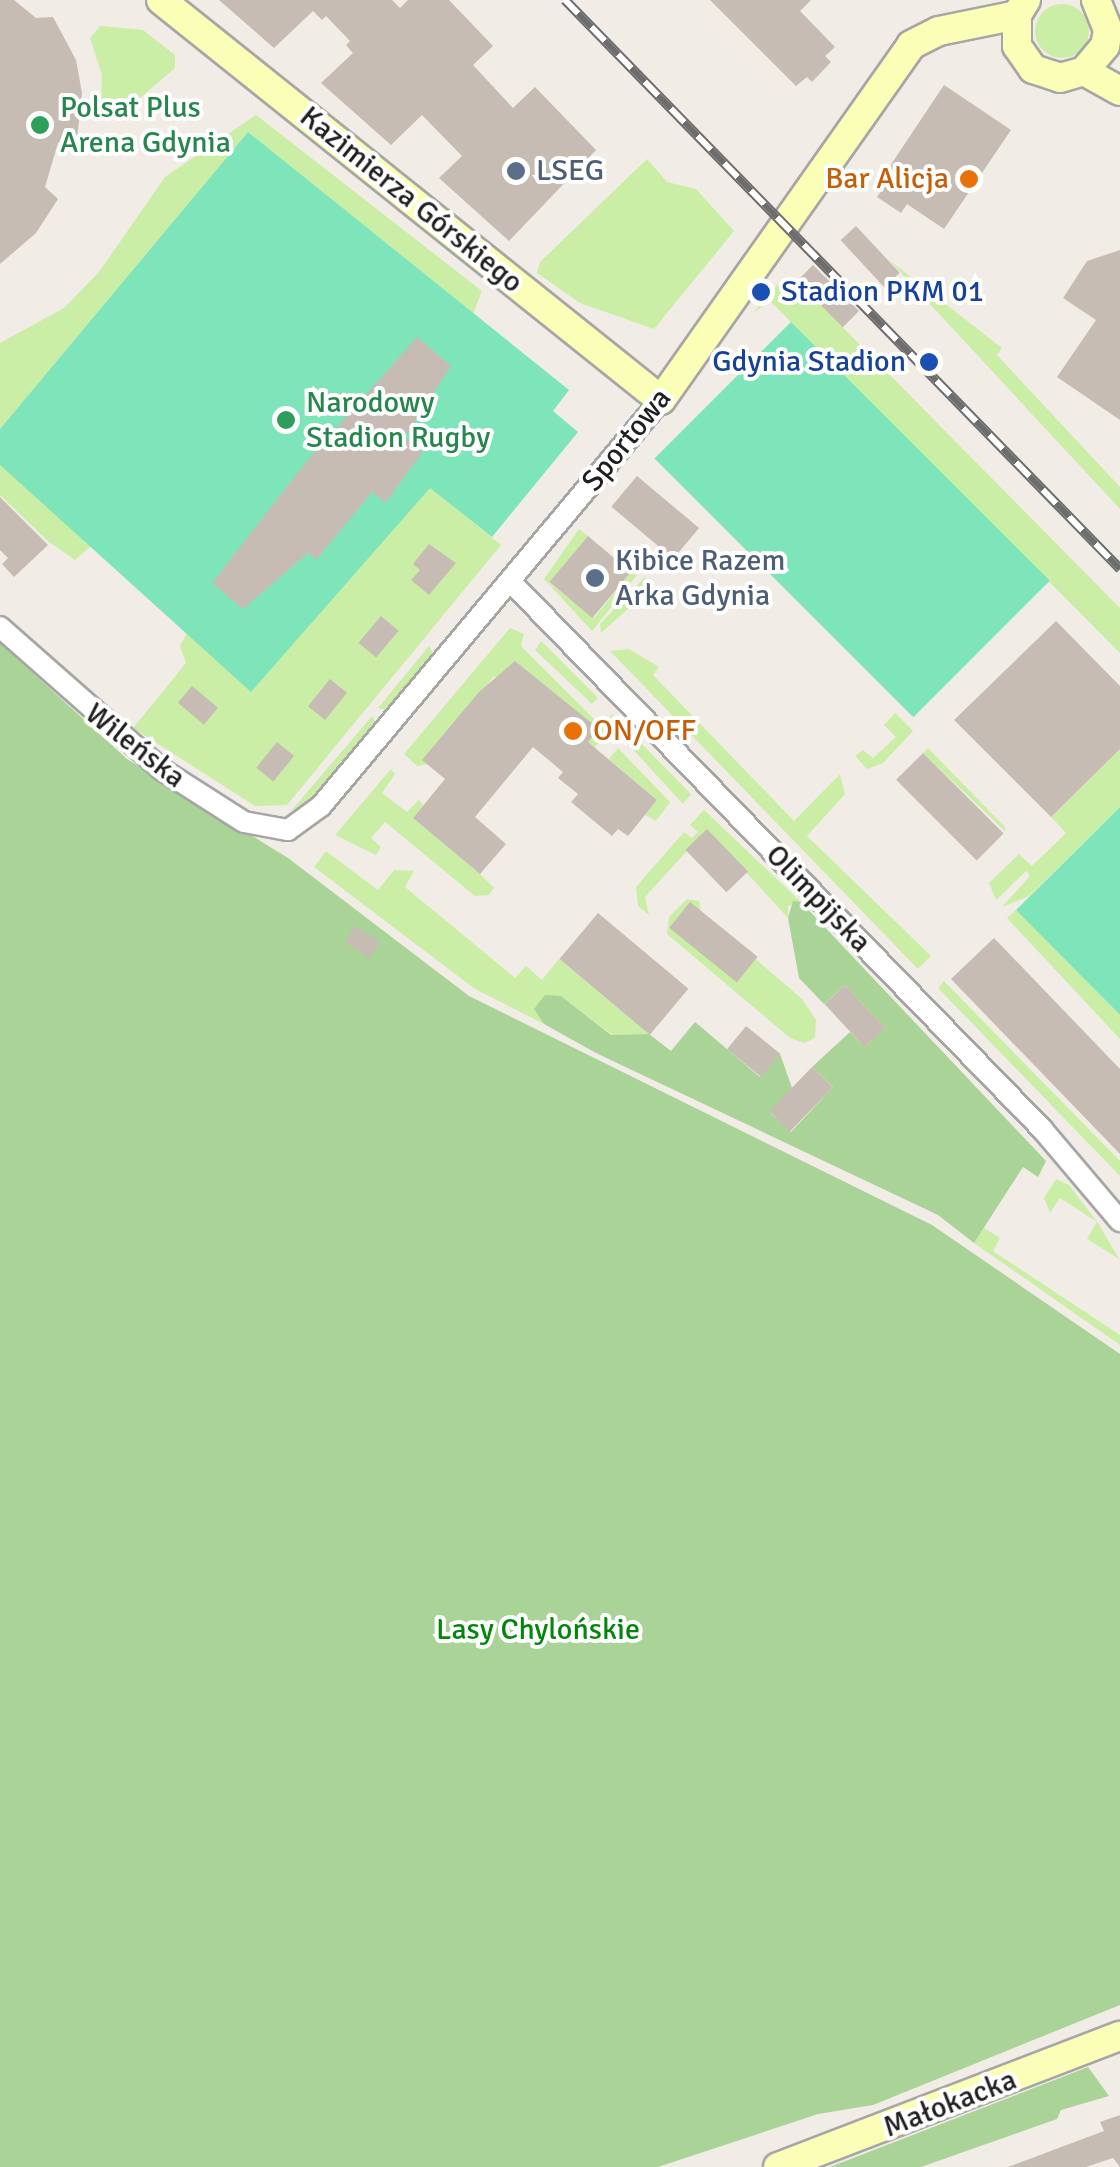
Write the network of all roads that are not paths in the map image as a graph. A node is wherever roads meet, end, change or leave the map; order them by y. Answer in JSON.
{"nodes":[{"id":1,"x":161,"y":0,"type":"edge"},
{"id":2,"x":1096,"y":0,"type":"edge"},
{"id":3,"x":1022,"y":8,"type":"edge"},
{"id":4,"x":940,"y":31,"type":"junction"},
{"id":5,"x":1016,"y":46,"type":"junction"},
{"id":6,"x":1112,"y":56,"type":"edge"},
{"id":7,"x":1084,"y":71,"type":"junction"},
{"id":8,"x":1120,"y":91,"type":"edge"},
{"id":9,"x":660,"y":400,"type":"junction"},
{"id":10,"x":510,"y":582,"type":"junction"},
{"id":11,"x":0,"y":628,"type":"edge"},
{"id":12,"x":288,"y":830,"type":"joint"},
{"id":13,"x":1120,"y":1222,"type":"edge"},
{"id":14,"x":1120,"y":2036,"type":"edge"},
{"id":15,"x":778,"y":2167,"type":"edge"}],
"edges":[{"from":1,"to":9,"type":"street","name":"Kazimierza Górskiego"},
{"from":2,"to":6,"type":"street"},
{"from":3,"to":4,"type":"street","name":"Sportowa"},
{"from":3,"to":5,"type":"street"},
{"from":4,"to":5,"type":"street"},
{"from":4,"to":9,"type":"street","name":"Sportowa"},
{"from":5,"to":7,"type":"street"},
{"from":6,"to":7,"type":"street"},
{"from":7,"to":8,"type":"street"},
{"from":9,"to":10,"type":"street","name":"Sportowa"},
{"from":10,"to":12,"type":"street","name":"Sportowa"},
{"from":10,"to":13,"type":"street","name":"Olimpijska"},
{"from":11,"to":12,"type":"street","name":"Wileńska"},
{"from":14,"to":15,"type":"street","name":"Małokacka"}]}
